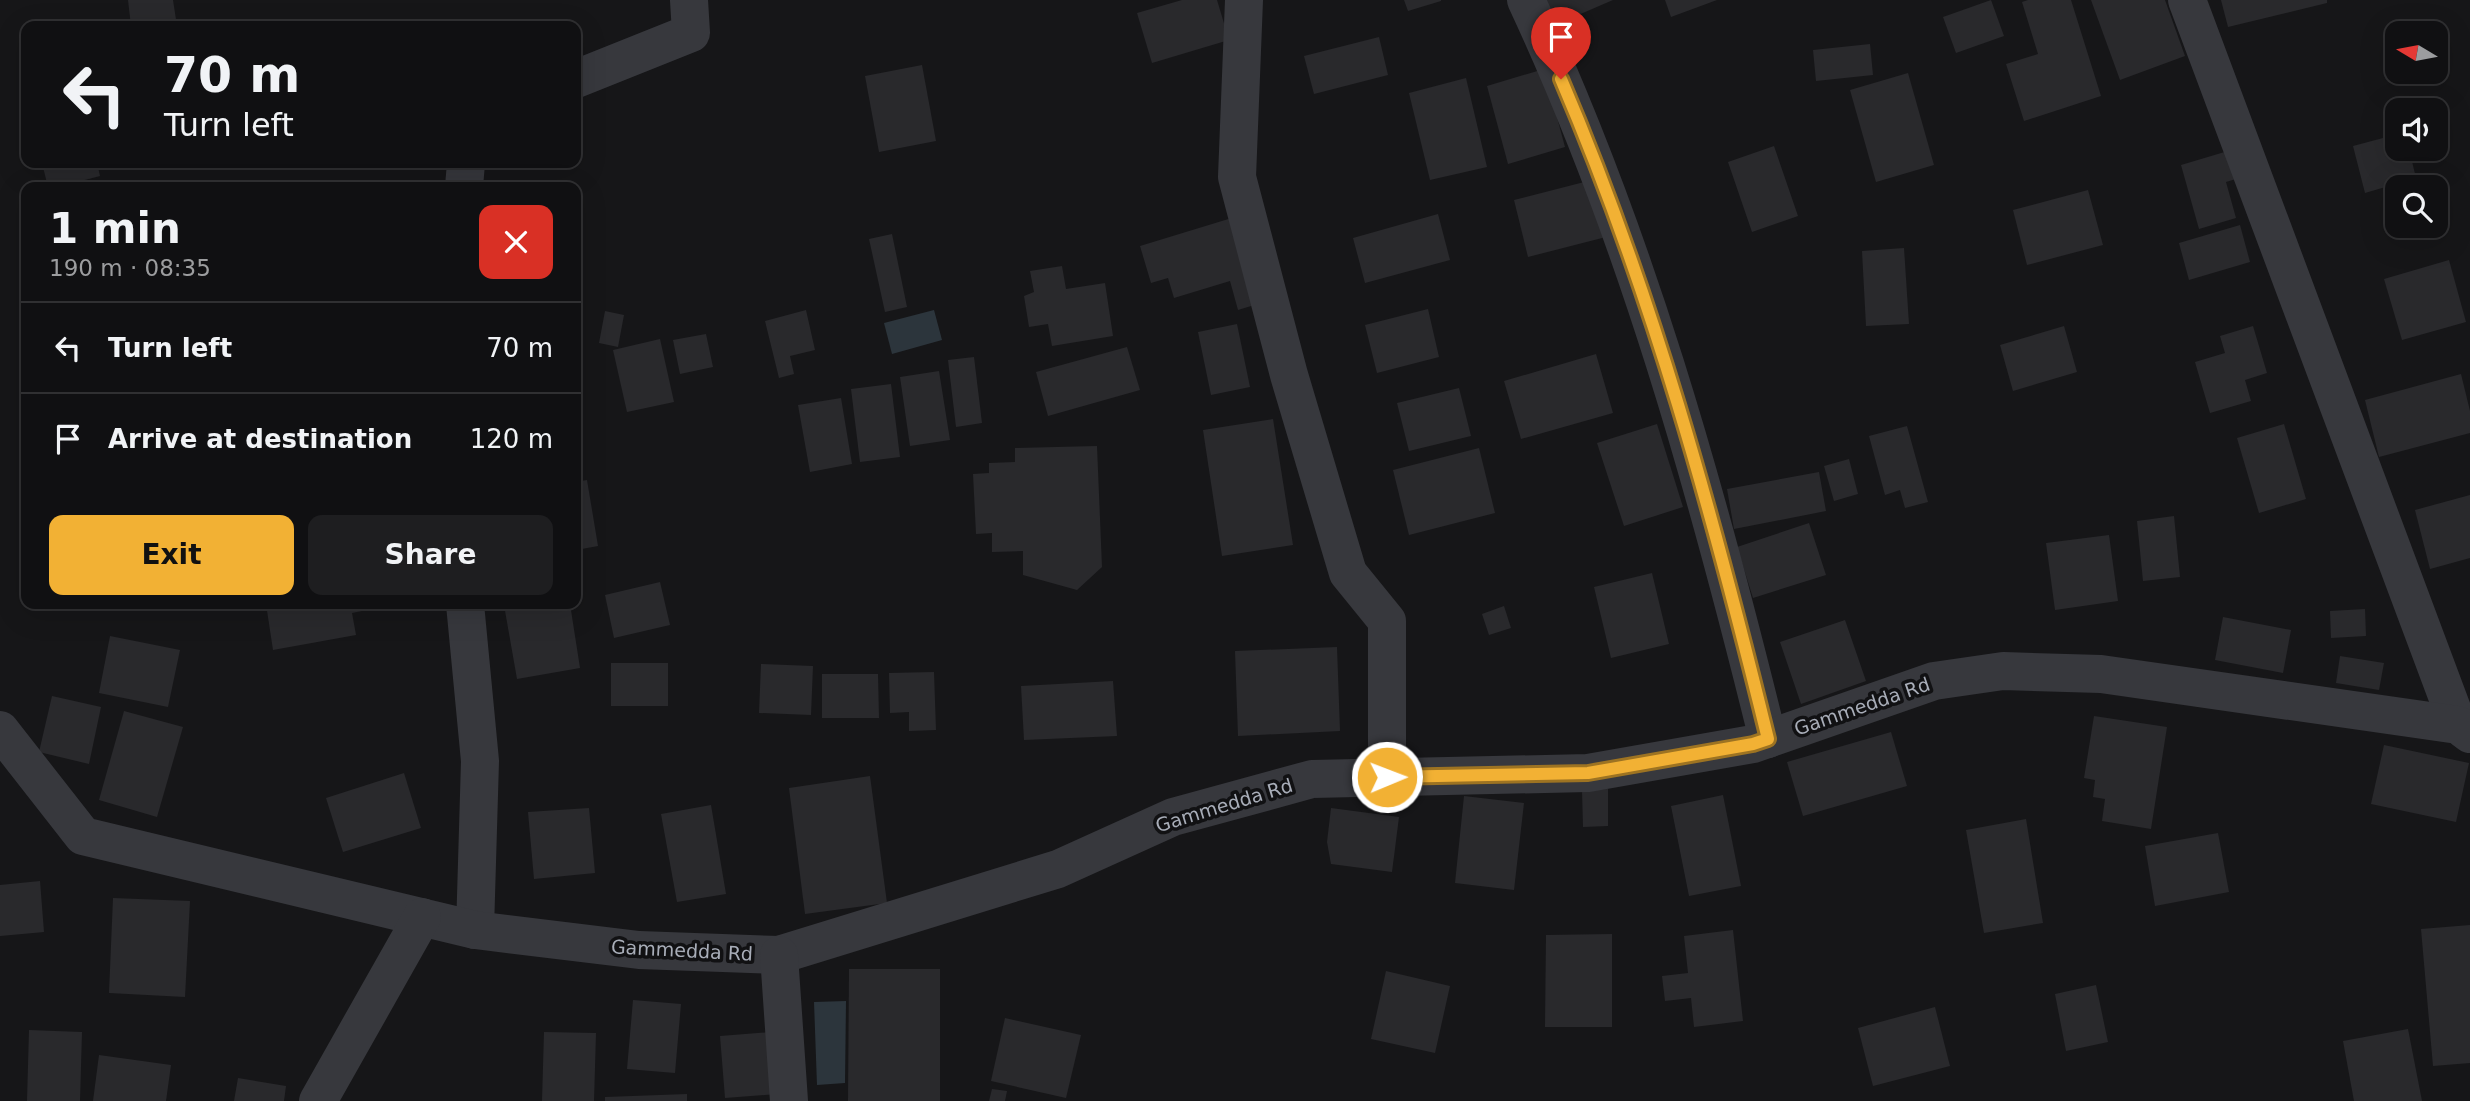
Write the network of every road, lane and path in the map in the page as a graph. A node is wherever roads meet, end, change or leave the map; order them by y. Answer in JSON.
{"nodes":[{"id":1,"x":689,"y":0,"type":"edge"},
{"id":2,"x":1244,"y":0,"type":"edge"},
{"id":3,"x":1526,"y":0,"type":"edge"},
{"id":4,"x":2187,"y":0,"type":"edge"},
{"id":5,"x":581,"y":77,"type":"edge"},
{"id":6,"x":465,"y":609,"type":"edge"},
{"id":7,"x":0,"y":730,"type":"edge"},
{"id":8,"x":2464,"y":730,"type":"edge"},
{"id":9,"x":1768,"y":739,"type":"junction"},
{"id":10,"x":1387,"y":777,"type":"junction"},
{"id":11,"x":422,"y":916,"type":"junction"},
{"id":12,"x":475,"y":930,"type":"junction"},
{"id":13,"x":779,"y":955,"type":"junction"},
{"id":14,"x":318,"y":1101,"type":"edge"},
{"id":15,"x":789,"y":1101,"type":"edge"}],
"edges":[{"from":1,"to":5,"type":"street"},
{"from":2,"to":10,"type":"street"},
{"from":3,"to":9,"type":"street"},
{"from":4,"to":8,"type":"street"},
{"from":6,"to":12,"type":"street"},
{"from":7,"to":11,"type":"street","name":"Gammedda Rd"},
{"from":8,"to":9,"type":"street","name":"Gammedda Rd"},
{"from":9,"to":10,"type":"street","name":"Gammedda Rd"},
{"from":10,"to":13,"type":"street","name":"Gammedda Rd"},
{"from":11,"to":12,"type":"street","name":"Gammedda Rd"},
{"from":11,"to":14,"type":"street"},
{"from":12,"to":13,"type":"street","name":"Gammedda Rd"},
{"from":13,"to":15,"type":"street"}]}
